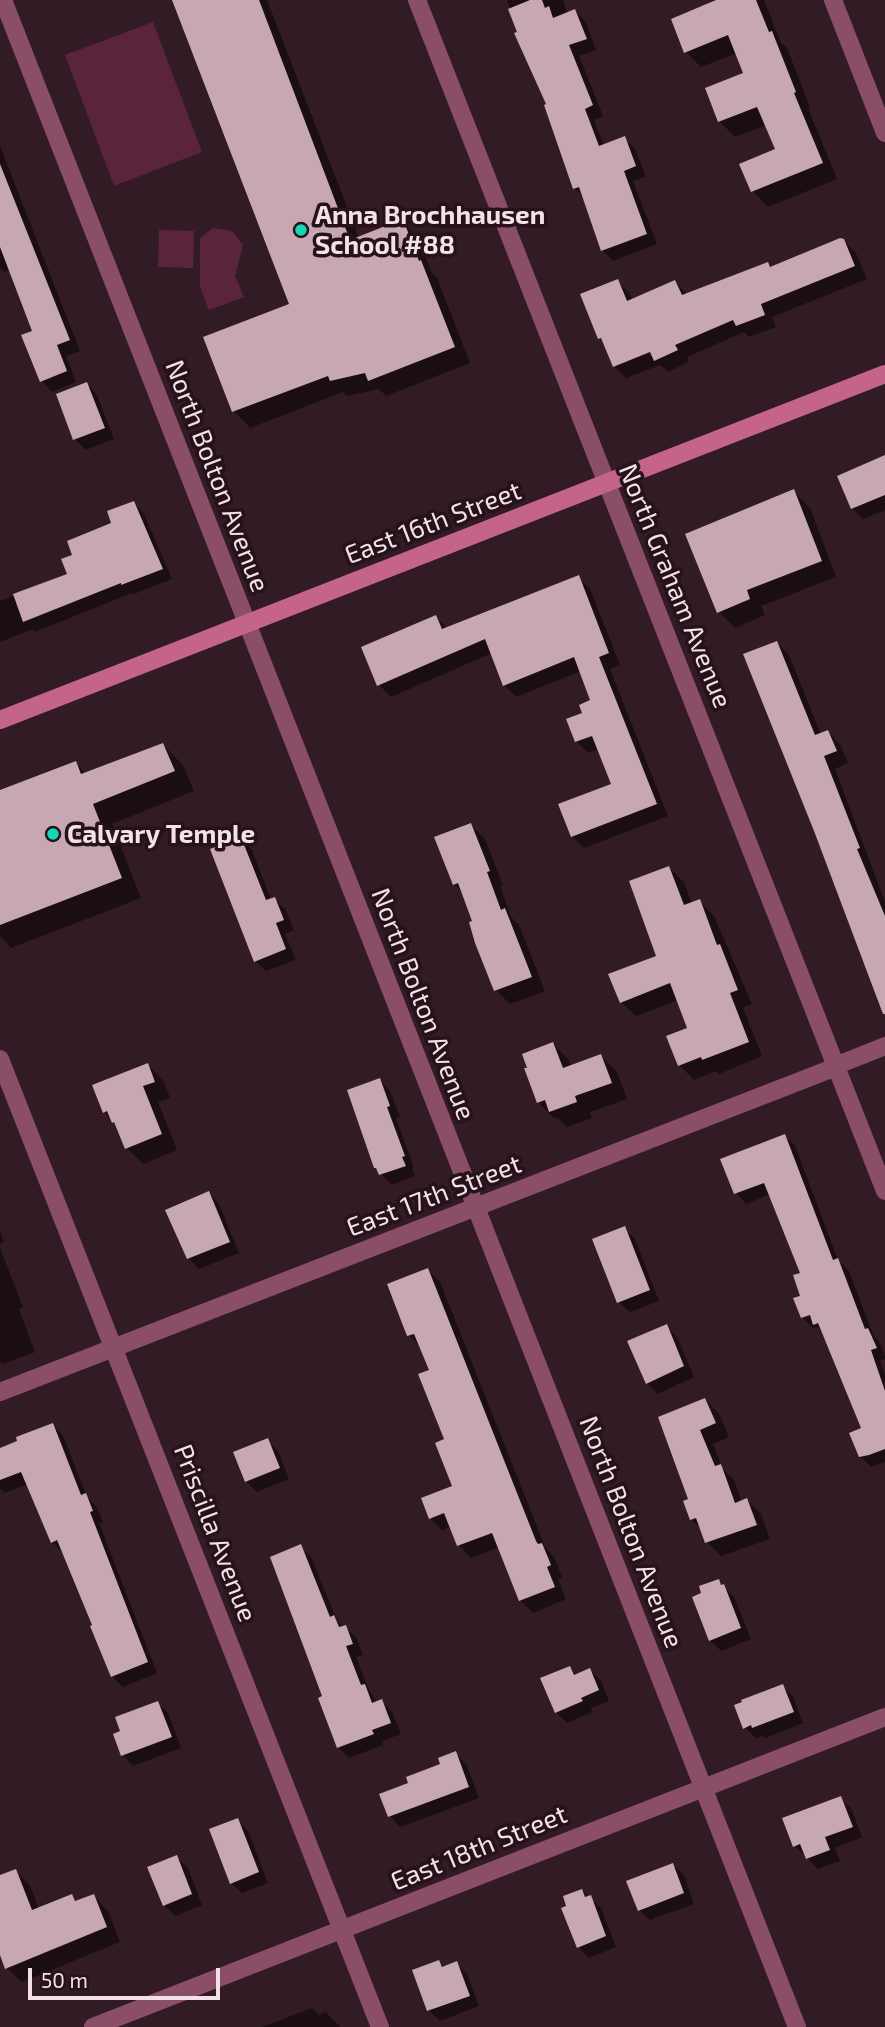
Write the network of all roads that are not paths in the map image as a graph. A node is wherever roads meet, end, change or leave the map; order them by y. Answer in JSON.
{"nodes":[{"id":1,"x":3,"y":0,"type":"edge"},
{"id":2,"x":417,"y":0,"type":"edge"},
{"id":3,"x":833,"y":0,"type":"edge"},
{"id":4,"x":885,"y":133,"type":"edge"},
{"id":5,"x":885,"y":374,"type":"edge"},
{"id":6,"x":606,"y":483,"type":"junction"},
{"id":7,"x":246,"y":624,"type":"junction"},
{"id":8,"x":0,"y":720,"type":"edge"},
{"id":9,"x":885,"y":1046,"type":"edge"},
{"id":10,"x":0,"y":1059,"type":"edge"},
{"id":11,"x":836,"y":1067,"type":"junction"},
{"id":12,"x":885,"y":1191,"type":"edge"},
{"id":13,"x":475,"y":1208,"type":"junction"},
{"id":14,"x":114,"y":1348,"type":"junction"},
{"id":15,"x":0,"y":1392,"type":"edge"},
{"id":16,"x":885,"y":1717,"type":"edge"},
{"id":17,"x":703,"y":1788,"type":"junction"},
{"id":18,"x":342,"y":1930,"type":"junction"},
{"id":19,"x":93,"y":2027,"type":"edge"},
{"id":20,"x":380,"y":2027,"type":"edge"},
{"id":21,"x":797,"y":2027,"type":"edge"}],
"edges":[{"from":1,"to":7,"type":"street","name":"North Bolton Avenue"},
{"from":2,"to":6,"type":"street","name":"North Graham Avenue"},
{"from":3,"to":4,"type":"street"},
{"from":5,"to":6,"type":"main road","name":"East 16th Street"},
{"from":6,"to":7,"type":"main road","name":"East 16th Street"},
{"from":6,"to":11,"type":"street","name":"North Graham Avenue"},
{"from":7,"to":8,"type":"main road","name":"East 16th Street"},
{"from":7,"to":13,"type":"street","name":"North Bolton Avenue"},
{"from":9,"to":11,"type":"street","name":"East 17th Street"},
{"from":10,"to":14,"type":"street","name":"Priscilla Avenue"},
{"from":11,"to":12,"type":"street","name":"North Graham Avenue"},
{"from":11,"to":13,"type":"street","name":"East 17th Street"},
{"from":13,"to":14,"type":"street","name":"East 17th Street"},
{"from":13,"to":17,"type":"street","name":"North Bolton Avenue"},
{"from":14,"to":15,"type":"street","name":"East 17th Street"},
{"from":14,"to":18,"type":"street","name":"Priscilla Avenue"},
{"from":16,"to":17,"type":"street","name":"East 18th Street"},
{"from":17,"to":18,"type":"street","name":"East 18th Street"},
{"from":17,"to":21,"type":"street","name":"North Bolton Avenue"},
{"from":18,"to":19,"type":"street","name":"East 18th Street"},
{"from":18,"to":20,"type":"street","name":"Priscilla Avenue"}]}
